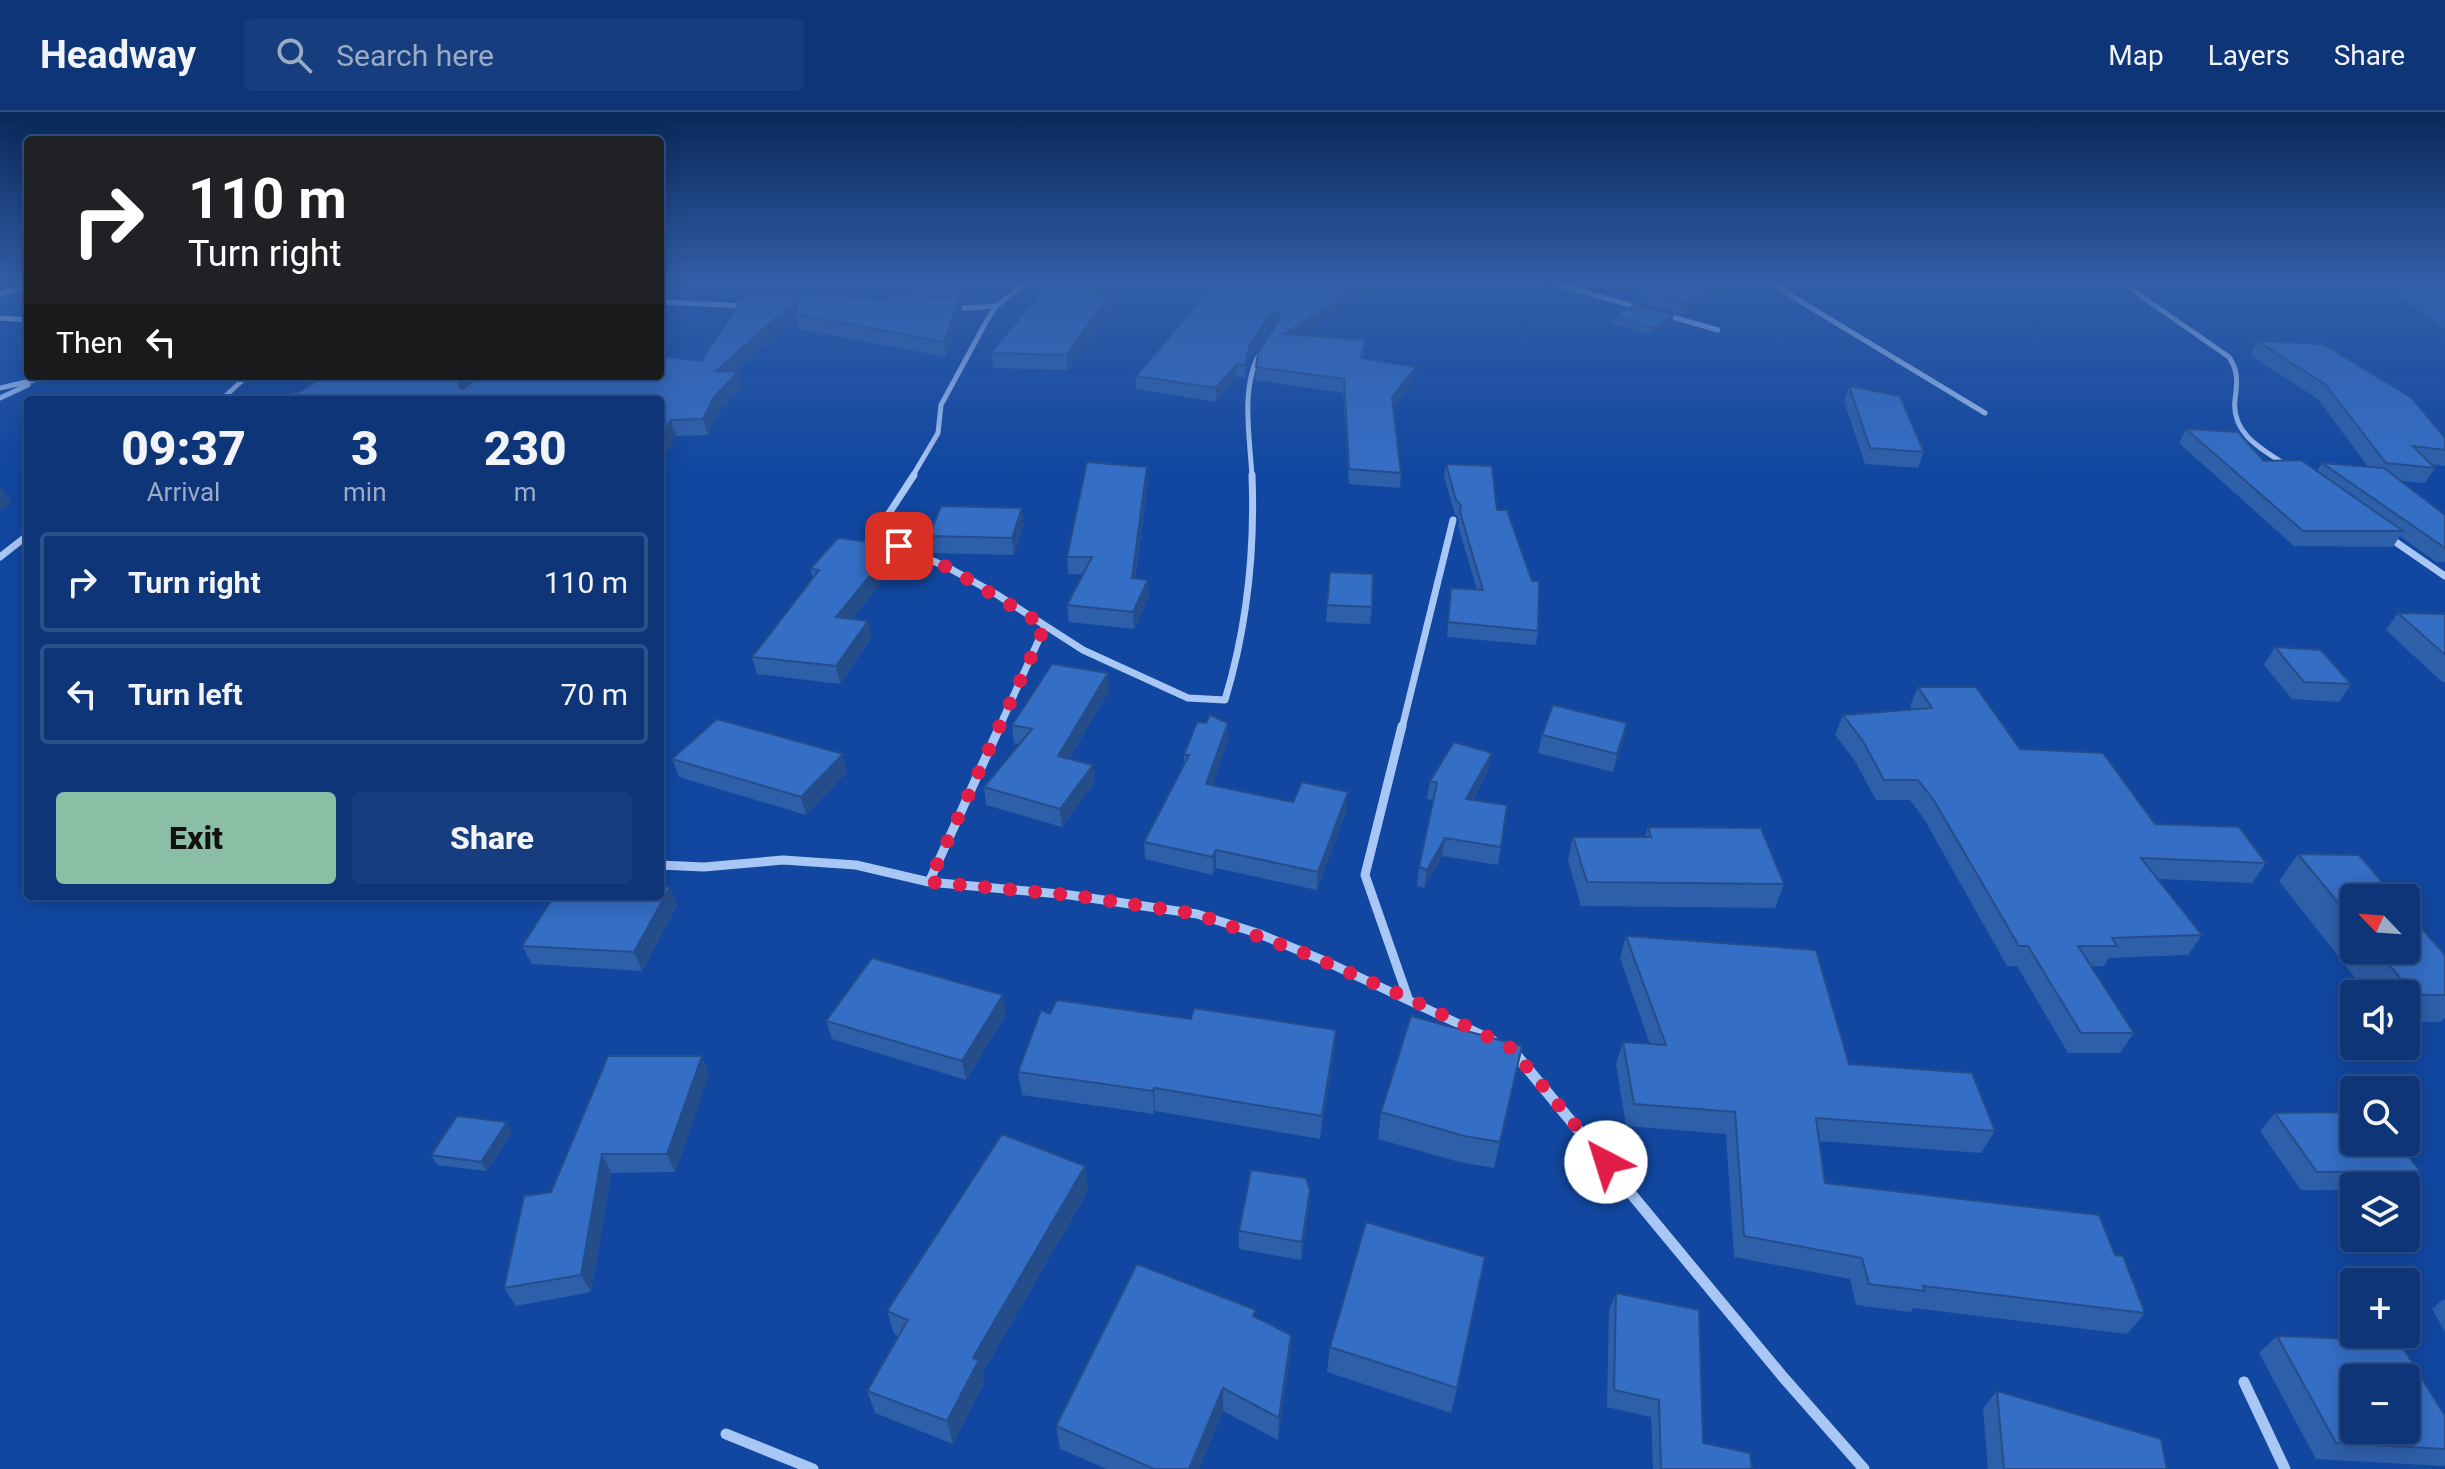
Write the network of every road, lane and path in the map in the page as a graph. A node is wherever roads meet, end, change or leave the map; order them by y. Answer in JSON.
{"nodes":[{"id":1,"x":974,"y":345,"type":"edge"},
{"id":2,"x":1265,"y":345,"type":"edge"},
{"id":3,"x":1873,"y":345,"type":"edge"},
{"id":4,"x":2212,"y":345,"type":"edge"},
{"id":5,"x":33,"y":380,"type":"edge"},
{"id":6,"x":40,"y":380,"type":"edge"},
{"id":7,"x":243,"y":380,"type":"edge"},
{"id":8,"x":0,"y":388,"type":"edge"},
{"id":9,"x":310,"y":390,"type":"edge"},
{"id":10,"x":225,"y":396,"type":"edge"},
{"id":11,"x":294,"y":396,"type":"edge"},
{"id":12,"x":0,"y":398,"type":"edge"},
{"id":13,"x":1985,"y":413,"type":"dead end"},
{"id":14,"x":2295,"y":472,"type":"edge"},
{"id":15,"x":1453,"y":520,"type":"dead end"},
{"id":16,"x":2383,"y":532,"type":"edge"},
{"id":17,"x":24,"y":538,"type":"edge"},
{"id":18,"x":0,"y":557,"type":"edge"},
{"id":19,"x":2445,"y":576,"type":"edge"},
{"id":20,"x":1045,"y":626,"type":"junction"},
{"id":21,"x":664,"y":865,"type":"edge"},
{"id":22,"x":929,"y":882,"type":"junction"},
{"id":23,"x":1408,"y":998,"type":"junction"},
{"id":24,"x":2244,"y":1382,"type":"dead end"},
{"id":25,"x":726,"y":1434,"type":"dead end"},
{"id":26,"x":813,"y":1469,"type":"edge"},
{"id":27,"x":1864,"y":1469,"type":"edge"},
{"id":28,"x":2285,"y":1469,"type":"edge"}],
"edges":[{"from":1,"to":20,"type":"street"},
{"from":2,"to":20,"type":"street"},
{"from":3,"to":13,"type":"street"},
{"from":4,"to":14,"type":"street"},
{"from":5,"to":8,"type":"street"},
{"from":6,"to":12,"type":"street"},
{"from":7,"to":10,"type":"street"},
{"from":9,"to":11,"type":"street"},
{"from":15,"to":23,"type":"street"},
{"from":16,"to":19,"type":"street"},
{"from":17,"to":18,"type":"street"},
{"from":20,"to":22,"type":"street"},
{"from":21,"to":22,"type":"street"},
{"from":22,"to":23,"type":"street"},
{"from":23,"to":27,"type":"street"},
{"from":24,"to":28,"type":"street"},
{"from":25,"to":26,"type":"street"}]}
